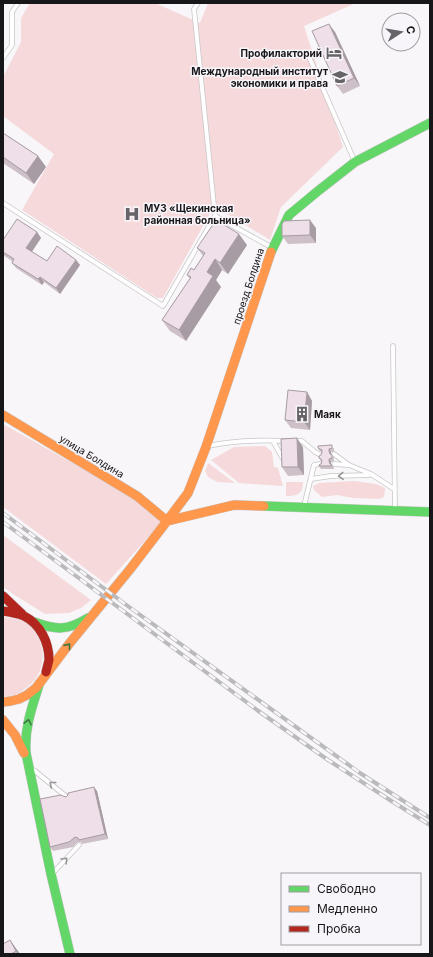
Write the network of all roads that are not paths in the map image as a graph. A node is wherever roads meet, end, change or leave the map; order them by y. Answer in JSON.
{"nodes":[{"id":1,"x":18,"y":3,"type":"edge"},
{"id":2,"x":198,"y":3,"type":"edge"},
{"id":3,"x":3,"y":58,"type":"edge"},
{"id":4,"x":310,"y":60,"type":"dead end"},
{"id":5,"x":430,"y":122,"type":"edge"},
{"id":6,"x":355,"y":162,"type":"junction"},
{"id":7,"x":3,"y":203,"type":"edge"},
{"id":8,"x":216,"y":216,"type":"junction"},
{"id":9,"x":272,"y":248,"type":"junction"},
{"id":10,"x":393,"y":346,"type":"dead end"},
{"id":11,"x":3,"y":415,"type":"edge"},
{"id":12,"x":273,"y":441,"type":"junction"},
{"id":13,"x":206,"y":447,"type":"junction"},
{"id":14,"x":334,"y":454,"type":"dead end"},
{"id":15,"x":321,"y":455,"type":"edge"},
{"id":16,"x":283,"y":459,"type":"edge"},
{"id":17,"x":321,"y":464,"type":"edge"},
{"id":18,"x":334,"y":464,"type":"dead end"},
{"id":19,"x":349,"y":465,"type":"junction"},
{"id":20,"x":371,"y":474,"type":"junction"},
{"id":21,"x":311,"y":479,"type":"junction"},
{"id":22,"x":394,"y":489,"type":"junction"},
{"id":23,"x":304,"y":507,"type":"junction"},
{"id":24,"x":395,"y":510,"type":"junction"},
{"id":25,"x":430,"y":512,"type":"edge"},
{"id":26,"x":167,"y":521,"type":"junction"},
{"id":27,"x":3,"y":596,"type":"edge"},
{"id":28,"x":3,"y":611,"type":"edge"},
{"id":29,"x":94,"y":614,"type":"junction"},
{"id":30,"x":28,"y":618,"type":"junction"},
{"id":31,"x":42,"y":681,"type":"junction"},
{"id":32,"x":3,"y":702,"type":"edge"},
{"id":33,"x":3,"y":720,"type":"edge"},
{"id":34,"x":28,"y":764,"type":"junction"},
{"id":35,"x":68,"y":798,"type":"edge"},
{"id":36,"x":79,"y":845,"type":"edge"},
{"id":37,"x":51,"y":874,"type":"junction"},
{"id":38,"x":70,"y":954,"type":"edge"}],
"edges":[{"from":1,"to":3,"type":"lane"},
{"from":2,"to":8,"type":"lane"},
{"from":4,"to":6,"type":"lane"},
{"from":5,"to":6,"type":"main road","name":"проезд Болдина"},
{"from":6,"to":9,"type":"main road","name":"проезд Болдина"},
{"from":7,"to":8,"type":"lane"},
{"from":8,"to":9,"type":"lane"},
{"from":9,"to":13,"type":"main road","name":"проезд Болдина"},
{"from":10,"to":22,"type":"lane"},
{"from":11,"to":26,"type":"main road","name":"улица Болдина"},
{"from":12,"to":13,"type":"lane"},
{"from":12,"to":15,"type":"lane"},
{"from":12,"to":16,"type":"lane"},
{"from":13,"to":26,"type":"main road","name":"проезд Болдина"},
{"from":14,"to":19,"type":"lane"},
{"from":17,"to":21,"type":"lane"},
{"from":18,"to":19,"type":"lane"},
{"from":19,"to":20,"type":"lane"},
{"from":20,"to":21,"type":"lane","one_way":true},
{"from":20,"to":22,"type":"lane"},
{"from":21,"to":23,"type":"lane"},
{"from":22,"to":24,"type":"lane"},
{"from":23,"to":24,"type":"main road"},
{"from":23,"to":26,"type":"main road"},
{"from":24,"to":25,"type":"main road"},
{"from":26,"to":29,"type":"main road","name":"проезд Болдина"},
{"from":27,"to":30,"type":"main road"},
{"from":28,"to":30,"type":"main road"},
{"from":29,"to":30,"type":"main road"},
{"from":31,"to":29,"type":"main road","name":"проезд Болдина","one_way":true},
{"from":30,"to":31,"type":"main road"},
{"from":31,"to":32,"type":"main road"},
{"from":34,"to":31,"type":"main road","one_way":true},
{"from":33,"to":34,"type":"main road"},
{"from":35,"to":34,"type":"lane","one_way":true},
{"from":34,"to":37,"type":"main road"},
{"from":37,"to":36,"type":"lane","one_way":true},
{"from":37,"to":38,"type":"main road"}]}
